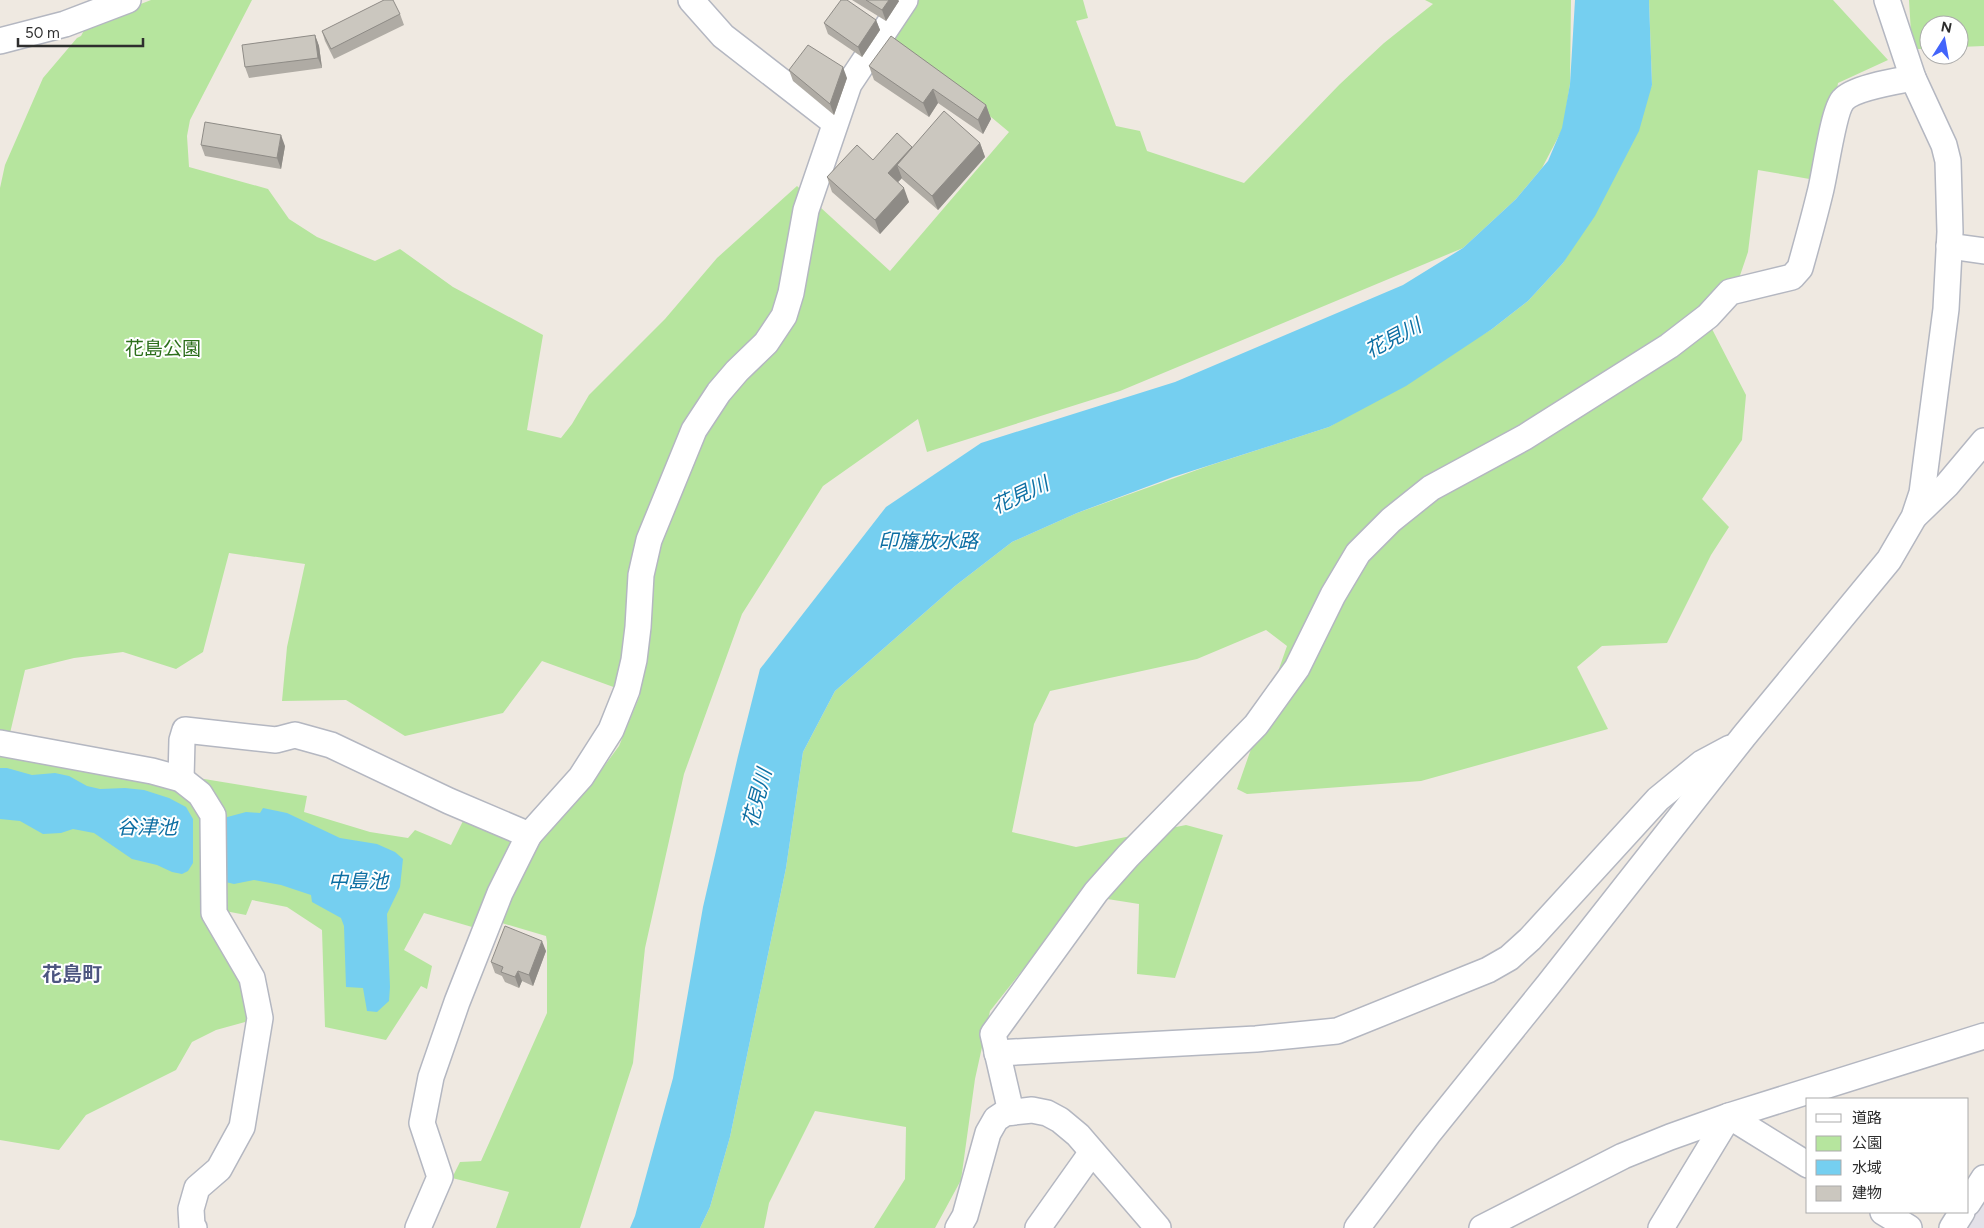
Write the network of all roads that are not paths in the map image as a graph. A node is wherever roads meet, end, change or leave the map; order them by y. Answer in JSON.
{"nodes":[{"id":1,"x":128,"y":0,"type":"edge"},
{"id":2,"x":691,"y":0,"type":"edge"},
{"id":3,"x":905,"y":0,"type":"edge"},
{"id":4,"x":1887,"y":0,"type":"edge"},
{"id":5,"x":0,"y":41,"type":"edge"},
{"id":6,"x":1913,"y":78,"type":"junction"},
{"id":7,"x":835,"y":123,"type":"junction"},
{"id":8,"x":1949,"y":246,"type":"junction"},
{"id":9,"x":1984,"y":251,"type":"edge"},
{"id":10,"x":1984,"y":441,"type":"edge"},
{"id":11,"x":1914,"y":517,"type":"junction"},
{"id":12,"x":0,"y":742,"type":"edge"},
{"id":13,"x":1737,"y":745,"type":"junction"},
{"id":14,"x":181,"y":779,"type":"junction"},
{"id":15,"x":529,"y":835,"type":"junction"},
{"id":16,"x":1984,"y":1036,"type":"edge"},
{"id":17,"x":997,"y":1053,"type":"junction"},
{"id":18,"x":1010,"y":1112,"type":"junction"},
{"id":19,"x":1729,"y":1116,"type":"junction"},
{"id":20,"x":1092,"y":1152,"type":"junction"},
{"id":21,"x":1806,"y":1164,"type":"edge"},
{"id":22,"x":1984,"y":1178,"type":"edge"},
{"id":23,"x":1969,"y":1201,"type":"edge"},
{"id":24,"x":1885,"y":1213,"type":"edge"},
{"id":25,"x":1961,"y":1213,"type":"edge"},
{"id":26,"x":194,"y":1228,"type":"edge"},
{"id":27,"x":418,"y":1228,"type":"edge"},
{"id":28,"x":958,"y":1228,"type":"edge"},
{"id":29,"x":1038,"y":1228,"type":"edge"},
{"id":30,"x":1158,"y":1228,"type":"edge"},
{"id":31,"x":1357,"y":1228,"type":"edge"},
{"id":32,"x":1482,"y":1228,"type":"edge"},
{"id":33,"x":1661,"y":1228,"type":"edge"},
{"id":34,"x":1909,"y":1228,"type":"edge"},
{"id":35,"x":1952,"y":1228,"type":"edge"}],
"edges":[{"from":1,"to":5,"type":"street"},
{"from":2,"to":7,"type":"street"},
{"from":3,"to":7,"type":"street"},
{"from":4,"to":6,"type":"street"},
{"from":6,"to":8,"type":"street"},
{"from":6,"to":17,"type":"street"},
{"from":7,"to":15,"type":"street"},
{"from":8,"to":9,"type":"street"},
{"from":8,"to":11,"type":"street"},
{"from":10,"to":11,"type":"street"},
{"from":11,"to":13,"type":"street"},
{"from":12,"to":14,"type":"street"},
{"from":13,"to":17,"type":"street"},
{"from":13,"to":31,"type":"street"},
{"from":14,"to":15,"type":"street"},
{"from":14,"to":26,"type":"street"},
{"from":15,"to":27,"type":"street"},
{"from":16,"to":19,"type":"street"},
{"from":17,"to":18,"type":"street"},
{"from":18,"to":20,"type":"street"},
{"from":18,"to":28,"type":"street"},
{"from":19,"to":21,"type":"street"},
{"from":19,"to":32,"type":"street"},
{"from":19,"to":33,"type":"street"},
{"from":20,"to":29,"type":"street"},
{"from":20,"to":30,"type":"street"},
{"from":22,"to":23,"type":"street"},
{"from":24,"to":34,"type":"street"},
{"from":25,"to":35,"type":"street"}]}
